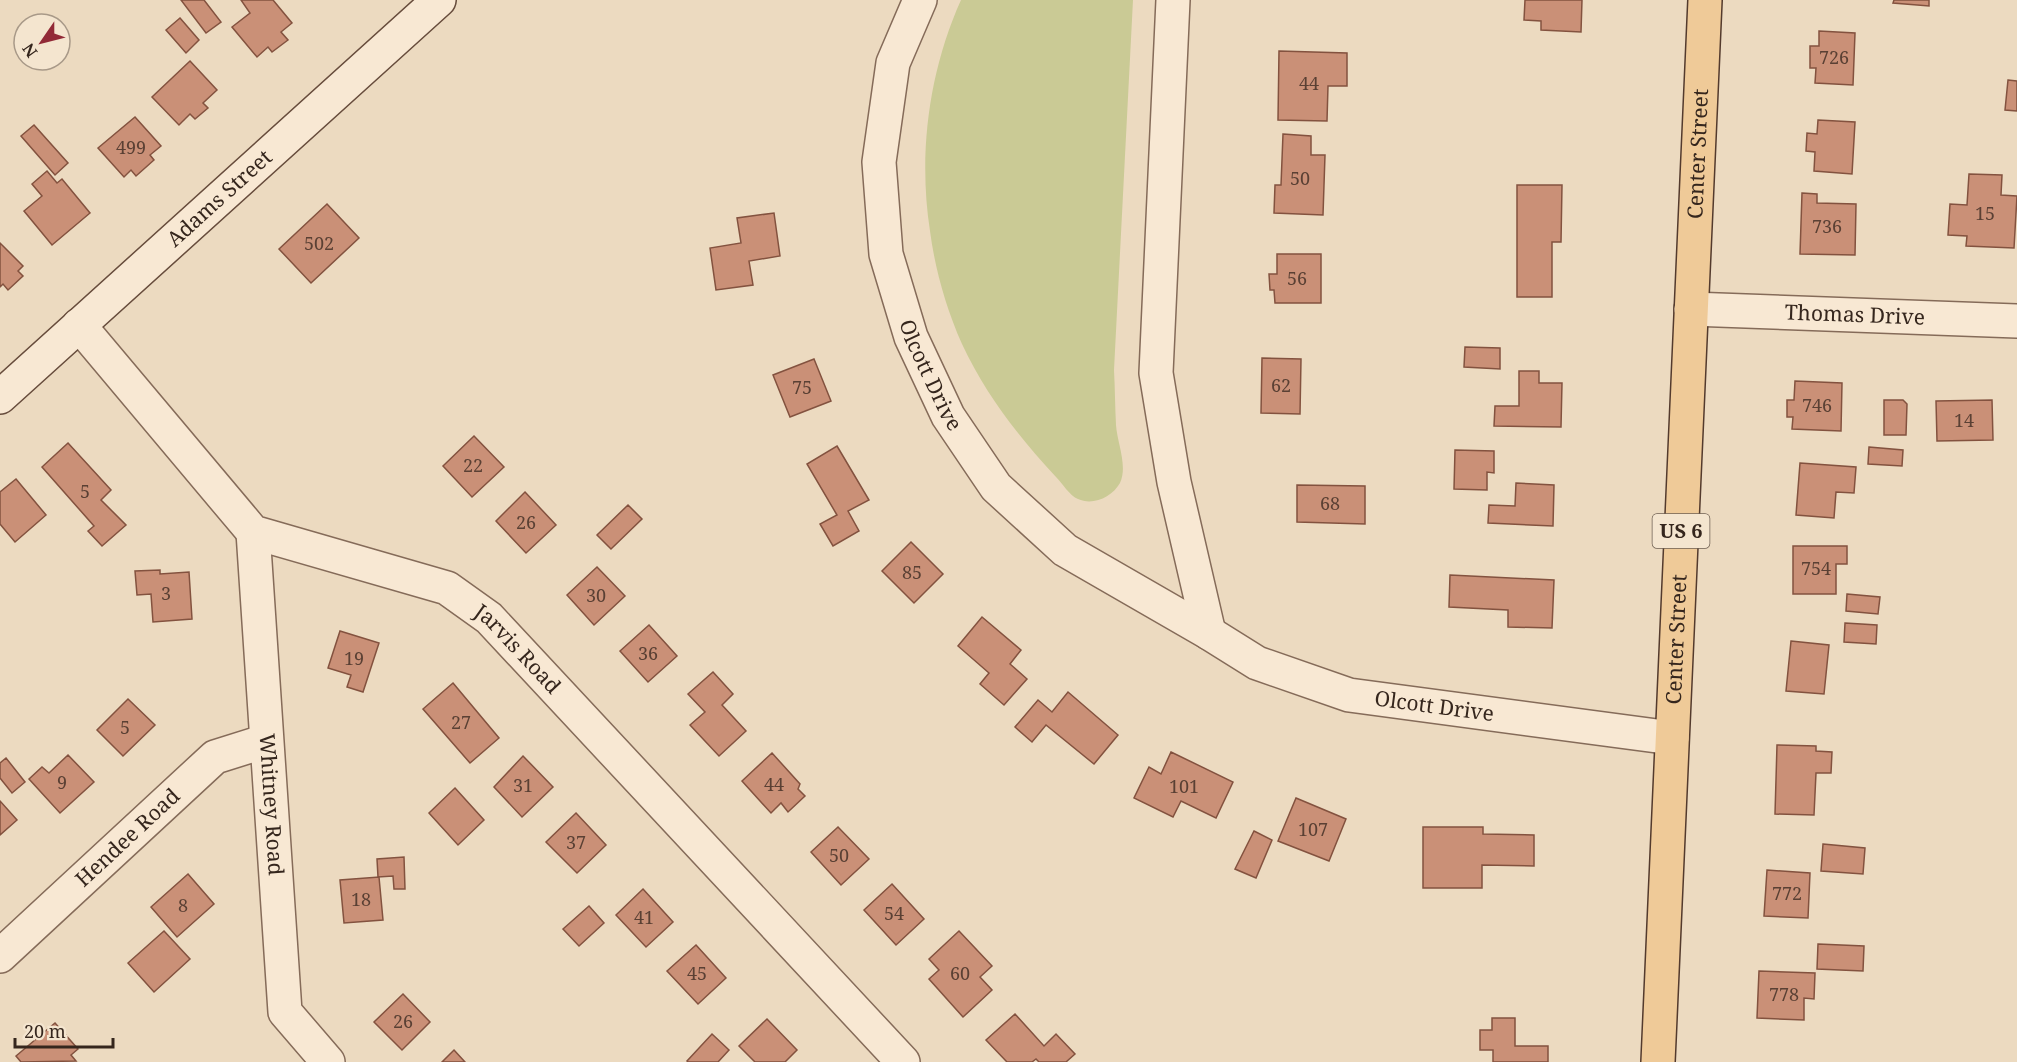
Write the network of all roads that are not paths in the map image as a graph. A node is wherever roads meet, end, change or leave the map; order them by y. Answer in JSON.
{"nodes":[{"id":1,"x":439,"y":0,"type":"edge"},
{"id":2,"x":920,"y":0,"type":"edge"},
{"id":3,"x":1173,"y":0,"type":"edge"},
{"id":4,"x":1705,"y":0,"type":"edge"},
{"id":5,"x":1691,"y":309,"type":"junction"},
{"id":6,"x":2017,"y":321,"type":"edge"},
{"id":7,"x":79,"y":325,"type":"junction"},
{"id":8,"x":0,"y":397,"type":"edge"},
{"id":9,"x":253,"y":532,"type":"junction"},
{"id":10,"x":1209,"y":633,"type":"junction"},
{"id":11,"x":1672,"y":738,"type":"junction"},
{"id":12,"x":266,"y":741,"type":"junction"},
{"id":13,"x":0,"y":956,"type":"edge"},
{"id":14,"x":328,"y":1062,"type":"edge"},
{"id":15,"x":903,"y":1062,"type":"edge"},
{"id":16,"x":1658,"y":1062,"type":"edge"}],
"edges":[{"from":1,"to":7,"type":"street","name":"Adams Street"},
{"from":2,"to":10,"type":"street","name":"Olcott Drive"},
{"from":3,"to":10,"type":"street"},
{"from":4,"to":5,"type":"main road","name":"Center Street","number":"US 6"},
{"from":5,"to":6,"type":"street","name":"Thomas Drive"},
{"from":5,"to":11,"type":"main road","name":"Center Street","number":"US 6"},
{"from":7,"to":8,"type":"street","name":"Adams Street"},
{"from":7,"to":9,"type":"street"},
{"from":9,"to":12,"type":"street","name":"Whitney Road"},
{"from":9,"to":15,"type":"street","name":"Jarvis Road"},
{"from":10,"to":11,"type":"street","name":"Olcott Drive"},
{"from":11,"to":16,"type":"main road","name":"Center Street","number":"US 6"},
{"from":12,"to":13,"type":"street","name":"Hendee Road"},
{"from":12,"to":14,"type":"street","name":"Whitney Road"}]}
